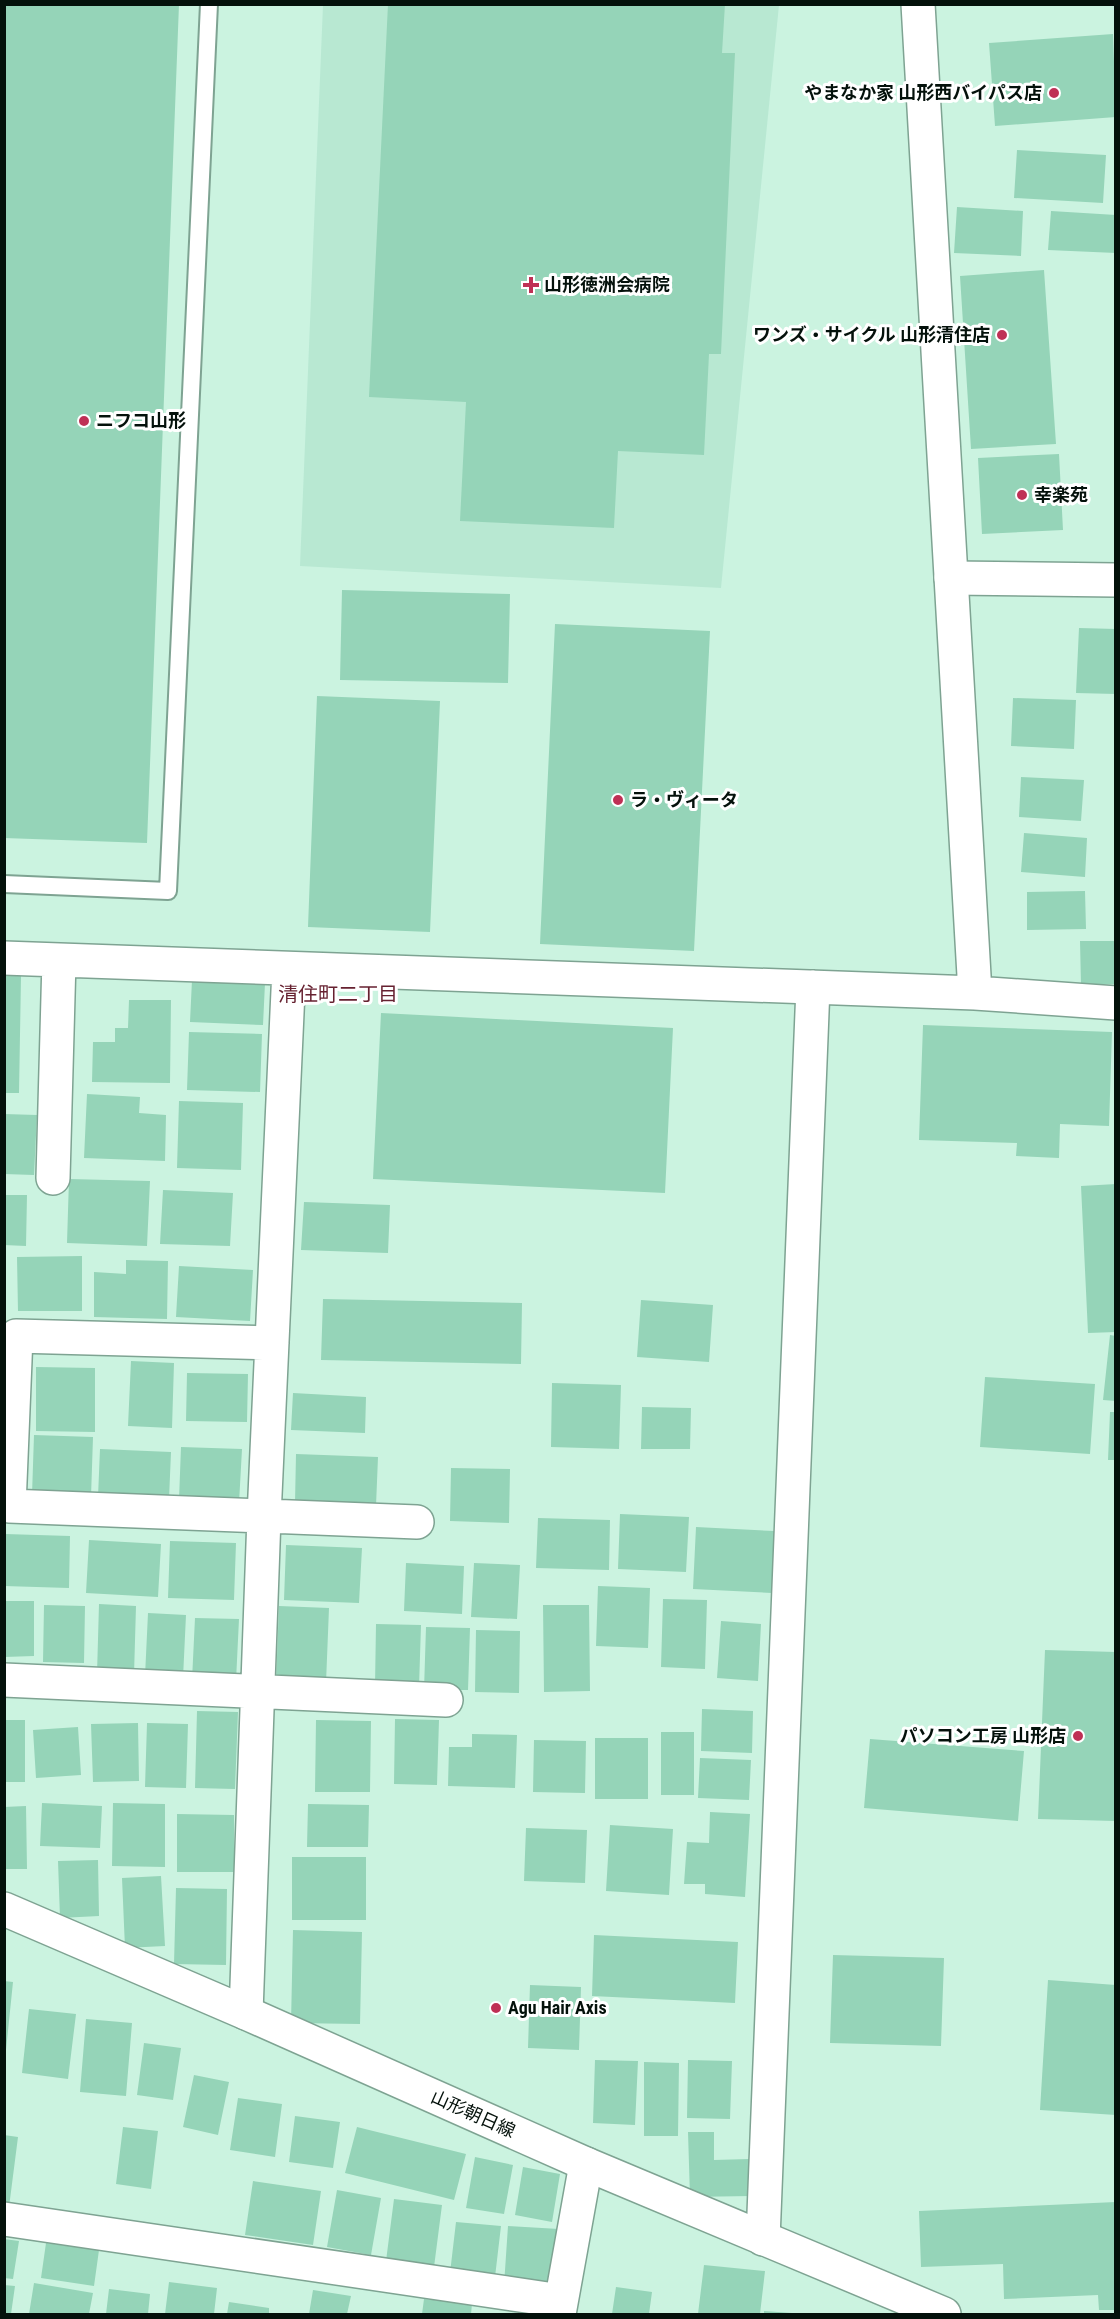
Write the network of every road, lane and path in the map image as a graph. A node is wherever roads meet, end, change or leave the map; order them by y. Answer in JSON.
{"nodes":[{"id":1,"x":209,"y":4,"type":"edge"},
{"id":2,"x":918,"y":4,"type":"edge"},
{"id":3,"x":951,"y":578,"type":"junction"},
{"id":4,"x":1116,"y":580,"type":"edge"},
{"id":5,"x":4,"y":884,"type":"edge"},
{"id":6,"x":4,"y":958,"type":"edge"},
{"id":7,"x":58,"y":960,"type":"junction"},
{"id":8,"x":289,"y":969,"type":"junction"},
{"id":9,"x":813,"y":987,"type":"junction"},
{"id":10,"x":975,"y":993,"type":"junction"},
{"id":11,"x":1116,"y":1003,"type":"edge"},
{"id":12,"x":53,"y":1178,"type":"dead end"},
{"id":13,"x":272,"y":1343,"type":"junction"},
{"id":14,"x":264,"y":1517,"type":"junction"},
{"id":15,"x":417,"y":1522,"type":"dead end"},
{"id":16,"x":4,"y":1680,"type":"edge"},
{"id":17,"x":259,"y":1692,"type":"junction"},
{"id":18,"x":446,"y":1700,"type":"dead end"},
{"id":19,"x":4,"y":1909,"type":"edge"},
{"id":20,"x":246,"y":2013,"type":"junction"},
{"id":21,"x":586,"y":2164,"type":"junction"},
{"id":22,"x":4,"y":2219,"type":"edge"},
{"id":23,"x":762,"y":2239,"type":"junction"},
{"id":24,"x":560,"y":2308,"type":"edge"},
{"id":25,"x":944,"y":2314,"type":"edge"}],
"edges":[{"from":1,"to":5,"type":"lane"},
{"from":2,"to":3,"type":"street"},
{"from":3,"to":4,"type":"street"},
{"from":3,"to":10,"type":"street"},
{"from":6,"to":7,"type":"street"},
{"from":7,"to":8,"type":"street"},
{"from":7,"to":12,"type":"street"},
{"from":8,"to":9,"type":"street"},
{"from":8,"to":13,"type":"street"},
{"from":9,"to":10,"type":"street"},
{"from":9,"to":23,"type":"street"},
{"from":10,"to":11,"type":"street"},
{"from":13,"to":14,"type":"street"},
{"from":13,"to":14,"type":"street"},
{"from":14,"to":15,"type":"street"},
{"from":14,"to":17,"type":"street"},
{"from":16,"to":17,"type":"street"},
{"from":17,"to":18,"type":"street"},
{"from":17,"to":20,"type":"street"},
{"from":19,"to":20,"type":"street","name":"山形朝日線"},
{"from":20,"to":21,"type":"street","name":"山形朝日線"},
{"from":21,"to":23,"type":"street","name":"山形朝日線"},
{"from":21,"to":24,"type":"street"},
{"from":22,"to":24,"type":"street"},
{"from":23,"to":25,"type":"street","name":"山形朝日線"}]}
